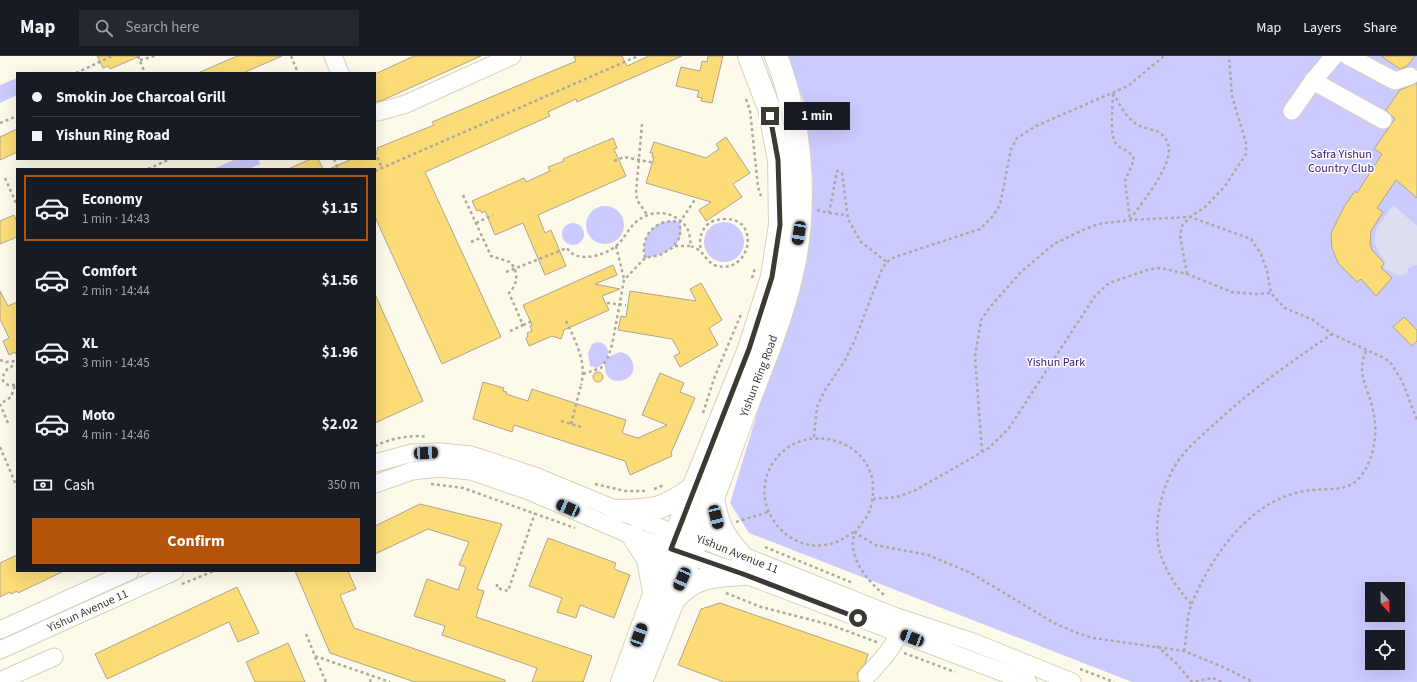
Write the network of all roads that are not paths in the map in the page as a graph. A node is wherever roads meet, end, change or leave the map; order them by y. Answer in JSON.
{"nodes":[{"id":1,"x":333,"y":56,"type":"edge"},
{"id":2,"x":512,"y":56,"type":"edge"},
{"id":3,"x":750,"y":56,"type":"edge"},
{"id":4,"x":776,"y":56,"type":"edge"},
{"id":5,"x":1334,"y":56,"type":"edge"},
{"id":6,"x":1348,"y":56,"type":"edge"},
{"id":7,"x":340,"y":72,"type":"edge"},
{"id":8,"x":1410,"y":76,"type":"dead end"},
{"id":9,"x":1313,"y":81,"type":"junction"},
{"id":10,"x":1292,"y":111,"type":"dead end"},
{"id":11,"x":376,"y":112,"type":"edge"},
{"id":12,"x":1383,"y":120,"type":"dead end"},
{"id":13,"x":376,"y":463,"type":"edge"},
{"id":14,"x":376,"y":484,"type":"edge"},
{"id":15,"x":693,"y":488,"type":"junction"},
{"id":16,"x":713,"y":499,"type":"junction"},
{"id":17,"x":616,"y":511,"type":"junction"},
{"id":18,"x":633,"y":536,"type":"junction"},
{"id":19,"x":674,"y":541,"type":"junction"},
{"id":20,"x":695,"y":548,"type":"junction"},
{"id":21,"x":741,"y":564,"type":"junction"},
{"id":22,"x":764,"y":564,"type":"junction"},
{"id":23,"x":128,"y":572,"type":"edge"},
{"id":24,"x":173,"y":572,"type":"edge"},
{"id":25,"x":768,"y":584,"type":"junction"},
{"id":26,"x":663,"y":597,"type":"junction"},
{"id":27,"x":894,"y":616,"type":"junction"},
{"id":28,"x":871,"y":623,"type":"junction"},
{"id":29,"x":0,"y":630,"type":"edge"},
{"id":30,"x":898,"y":632,"type":"junction"},
{"id":31,"x":0,"y":650,"type":"edge"},
{"id":32,"x":885,"y":651,"type":"junction"},
{"id":33,"x":54,"y":657,"type":"dead end"},
{"id":34,"x":1074,"y":675,"type":"edge"},
{"id":35,"x":867,"y":676,"type":"dead end"},
{"id":36,"x":0,"y":681,"type":"edge"},
{"id":37,"x":622,"y":682,"type":"edge"},
{"id":38,"x":641,"y":682,"type":"edge"},
{"id":39,"x":1028,"y":682,"type":"edge"}],
"edges":[{"from":1,"to":7,"type":"street"},
{"from":2,"to":11,"type":"street"},
{"from":3,"to":15,"type":"main road","name":"Yishun Ring Road"},
{"from":4,"to":16,"type":"main road","name":"Yishun Ring Road"},
{"from":5,"to":9,"type":"street"},
{"from":6,"to":8,"type":"street"},
{"from":9,"to":10,"type":"street"},
{"from":9,"to":12,"type":"street"},
{"from":13,"to":17,"type":"street","name":"Yishun Avenue 11"},
{"from":14,"to":18,"type":"street","name":"Yishun Avenue 11"},
{"from":15,"to":17,"type":"main road"},
{"from":15,"to":19,"type":"main road","name":"Yishun Ring Road"},
{"from":16,"to":20,"type":"main road","name":"Yishun Ring Road"},
{"from":16,"to":21,"type":"main road"},
{"from":17,"to":19,"type":"street","name":"Yishun Avenue 11"},
{"from":18,"to":19,"type":"street","name":"Yishun Avenue 11"},
{"from":18,"to":26,"type":"main road"},
{"from":19,"to":20,"type":"street","name":"Yishun Avenue 11"},
{"from":19,"to":26,"type":"main road","name":"Yishun Ring Road"},
{"from":20,"to":21,"type":"street","name":"Yishun Avenue 11"},
{"from":20,"to":26,"type":"main road","name":"Yishun Ring Road"},
{"from":21,"to":22,"type":"street","name":"Yishun Avenue 11"},
{"from":21,"to":25,"type":"street","name":"Yishun Avenue 11"},
{"from":21,"to":26,"type":"main road"},
{"from":22,"to":25,"type":"street"},
{"from":22,"to":27,"type":"street","name":"Yishun Avenue 11"},
{"from":23,"to":29,"type":"street","name":"Yishun Avenue 11"},
{"from":24,"to":31,"type":"street","name":"Yishun Avenue 11"},
{"from":25,"to":28,"type":"street","name":"Yishun Avenue 11"},
{"from":26,"to":37,"type":"main road","name":"Yishun Ring Road"},
{"from":26,"to":38,"type":"main road","name":"Yishun Ring Road"},
{"from":27,"to":30,"type":"street"},
{"from":27,"to":34,"type":"street","name":"Yishun Avenue 11"},
{"from":28,"to":30,"type":"street","name":"Yishun Avenue 11"},
{"from":28,"to":32,"type":"street"},
{"from":30,"to":32,"type":"street"},
{"from":30,"to":39,"type":"street","name":"Yishun Avenue 11"},
{"from":32,"to":35,"type":"street"},
{"from":33,"to":36,"type":"street"}]}
